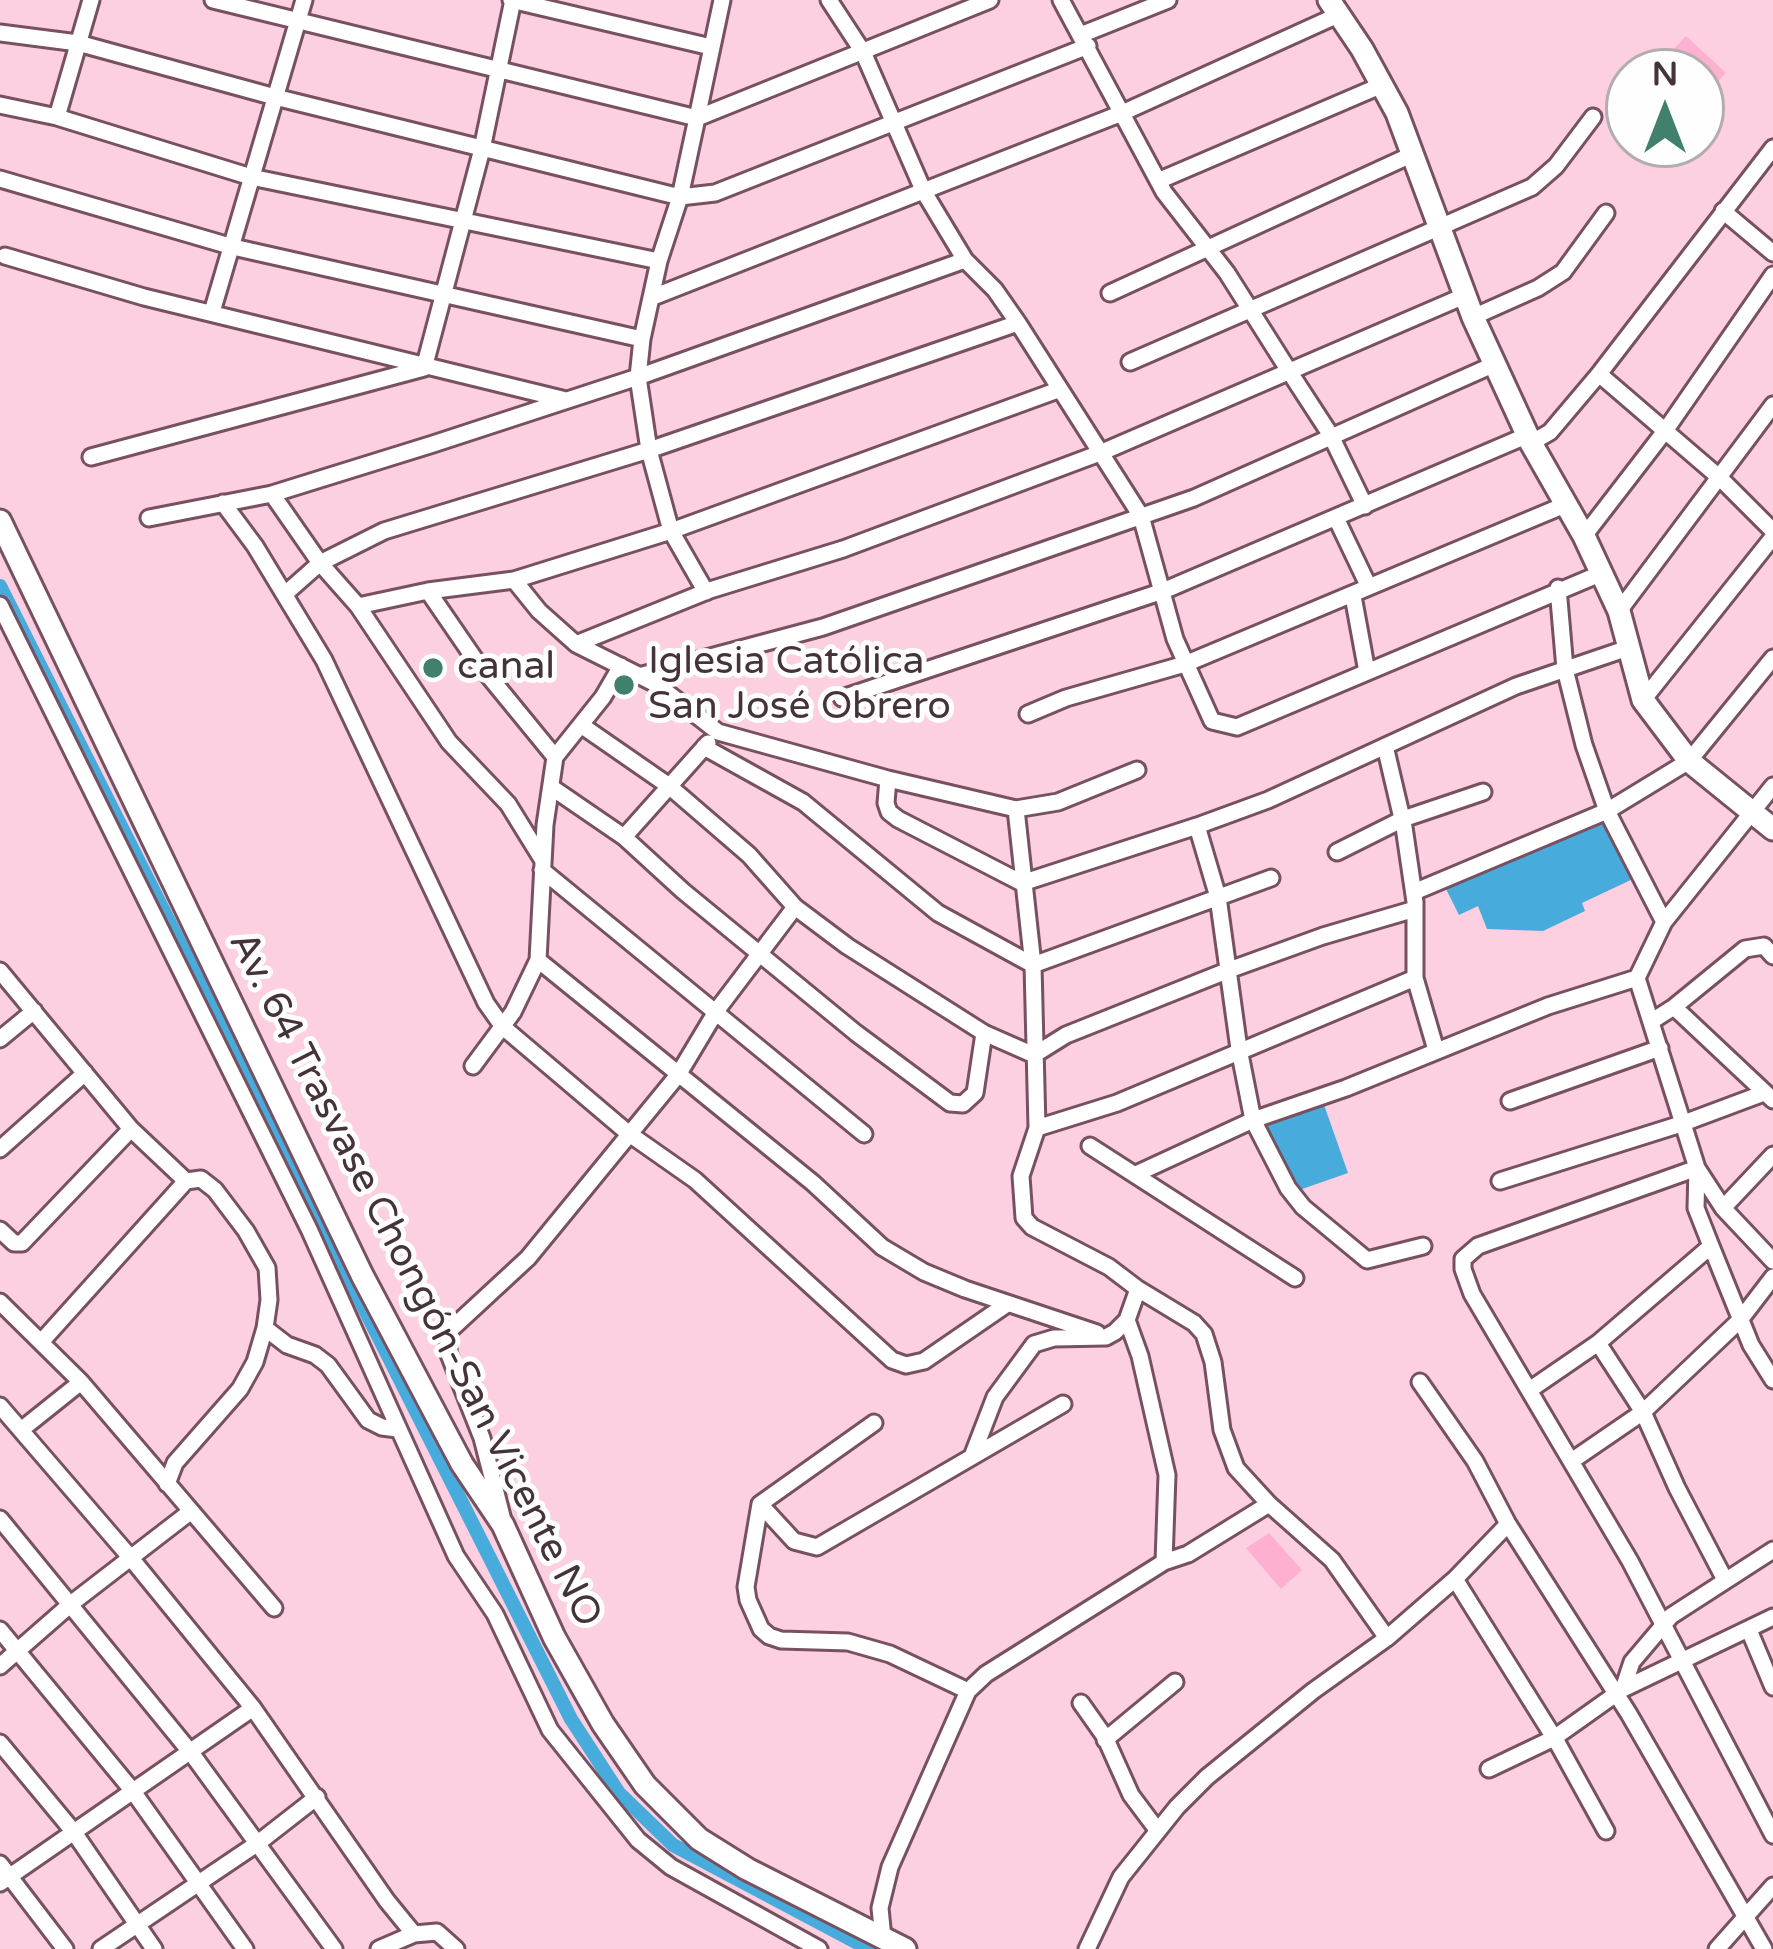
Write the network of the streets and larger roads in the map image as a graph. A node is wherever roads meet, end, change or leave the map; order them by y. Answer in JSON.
{"nodes":[{"id":1,"x":91,"y":0,"type":"edge"},
{"id":2,"x":213,"y":0,"type":"edge"},
{"id":3,"x":304,"y":0,"type":"edge"},
{"id":4,"x":512,"y":0,"type":"edge"},
{"id":5,"x":722,"y":0,"type":"edge"},
{"id":6,"x":829,"y":0,"type":"edge"},
{"id":7,"x":990,"y":0,"type":"edge"},
{"id":8,"x":1061,"y":0,"type":"edge"},
{"id":9,"x":1168,"y":0,"type":"edge"},
{"id":10,"x":1334,"y":8,"type":"edge"},
{"id":11,"x":298,"y":20,"type":"junction"},
{"id":12,"x":0,"y":33,"type":"edge"},
{"id":13,"x":1086,"y":40,"type":"junction"},
{"id":14,"x":77,"y":43,"type":"junction"},
{"id":15,"x":711,"y":47,"type":"junction"},
{"id":16,"x":863,"y":52,"type":"junction"},
{"id":17,"x":498,"y":72,"type":"junction"},
{"id":18,"x":1382,"y":85,"type":"junction"},
{"id":19,"x":275,"y":97,"type":"junction"},
{"id":20,"x":0,"y":105,"type":"edge"},
{"id":21,"x":1122,"y":113,"type":"junction"},
{"id":22,"x":57,"y":117,"type":"junction"},
{"id":23,"x":1593,"y":117,"type":"dead end"},
{"id":24,"x":697,"y":118,"type":"junction"},
{"id":25,"x":895,"y":121,"type":"junction"},
{"id":26,"x":1773,"y":148,"type":"edge"},
{"id":27,"x":482,"y":149,"type":"junction"},
{"id":28,"x":1411,"y":155,"type":"junction"},
{"id":29,"x":250,"y":177,"type":"junction"},
{"id":30,"x":0,"y":179,"type":"edge"},
{"id":31,"x":1158,"y":182,"type":"junction"},
{"id":32,"x":924,"y":192,"type":"junction"},
{"id":33,"x":680,"y":197,"type":"junction"},
{"id":34,"x":1723,"y":212,"type":"junction"},
{"id":35,"x":1606,"y":213,"type":"dead end"},
{"id":36,"x":460,"y":220,"type":"junction"},
{"id":37,"x":1438,"y":229,"type":"junction"},
{"id":38,"x":233,"y":247,"type":"junction"},
{"id":39,"x":1207,"y":247,"type":"junction"},
{"id":40,"x":1773,"y":253,"type":"edge"},
{"id":41,"x":5,"y":256,"type":"dead end"},
{"id":42,"x":964,"y":260,"type":"junction"},
{"id":43,"x":659,"y":261,"type":"junction"},
{"id":44,"x":1773,"y":275,"type":"edge"},
{"id":45,"x":1110,"y":293,"type":"dead end"},
{"id":46,"x":442,"y":294,"type":"junction"},
{"id":47,"x":652,"y":297,"type":"junction"},
{"id":48,"x":1469,"y":307,"type":"junction"},
{"id":49,"x":1250,"y":310,"type":"junction"},
{"id":50,"x":212,"y":312,"type":"junction"},
{"id":51,"x":1018,"y":323,"type":"junction"},
{"id":52,"x":642,"y":339,"type":"junction"},
{"id":53,"x":1130,"y":362,"type":"dead end"},
{"id":54,"x":1495,"y":364,"type":"junction"},
{"id":55,"x":424,"y":368,"type":"junction"},
{"id":56,"x":1289,"y":371,"type":"junction"},
{"id":57,"x":1599,"y":374,"type":"junction"},
{"id":58,"x":638,"y":377,"type":"junction"},
{"id":59,"x":1058,"y":390,"type":"junction"},
{"id":60,"x":567,"y":400,"type":"junction"},
{"id":61,"x":1773,"y":405,"type":"edge"},
{"id":62,"x":1666,"y":431,"type":"junction"},
{"id":63,"x":1332,"y":438,"type":"junction"},
{"id":64,"x":1530,"y":439,"type":"junction"},
{"id":65,"x":650,"y":450,"type":"junction"},
{"id":66,"x":1100,"y":453,"type":"junction"},
{"id":67,"x":91,"y":457,"type":"dead end"},
{"id":68,"x":1720,"y":478,"type":"junction"},
{"id":69,"x":272,"y":494,"type":"junction"},
{"id":70,"x":224,"y":503,"type":"junction"},
{"id":71,"x":1567,"y":504,"type":"junction"},
{"id":72,"x":1365,"y":506,"type":"junction"},
{"id":73,"x":1141,"y":517,"type":"junction"},
{"id":74,"x":149,"y":518,"type":"dead end"},
{"id":75,"x":1336,"y":518,"type":"junction"},
{"id":76,"x":0,"y":521,"type":"edge"},
{"id":77,"x":671,"y":531,"type":"junction"},
{"id":78,"x":1773,"y":534,"type":"edge"},
{"id":79,"x":1584,"y":536,"type":"junction"},
{"id":80,"x":320,"y":563,"type":"junction"},
{"id":81,"x":1602,"y":573,"type":"junction"},
{"id":82,"x":514,"y":580,"type":"junction"},
{"id":83,"x":1368,"y":585,"type":"junction"},
{"id":84,"x":1558,"y":588,"type":"junction"},
{"id":85,"x":428,"y":591,"type":"junction"},
{"id":86,"x":1163,"y":591,"type":"junction"},
{"id":87,"x":706,"y":592,"type":"junction"},
{"id":88,"x":285,"y":594,"type":"junction"},
{"id":89,"x":1353,"y":596,"type":"junction"},
{"id":90,"x":0,"y":604,"type":"edge"},
{"id":91,"x":358,"y":606,"type":"junction"},
{"id":92,"x":1619,"y":611,"type":"junction"},
{"id":93,"x":576,"y":644,"type":"junction"},
{"id":94,"x":1628,"y":649,"type":"junction"},
{"id":95,"x":1773,"y":658,"type":"edge"},
{"id":96,"x":1184,"y":664,"type":"junction"},
{"id":97,"x":620,"y":666,"type":"junction"},
{"id":98,"x":1565,"y":669,"type":"junction"},
{"id":99,"x":1367,"y":672,"type":"junction"},
{"id":100,"x":639,"y":676,"type":"junction"},
{"id":101,"x":842,"y":698,"type":"dead end"},
{"id":102,"x":1643,"y":700,"type":"junction"},
{"id":103,"x":1028,"y":714,"type":"dead end"},
{"id":104,"x":581,"y":724,"type":"junction"},
{"id":105,"x":718,"y":732,"type":"junction"},
{"id":106,"x":1385,"y":746,"type":"junction"},
{"id":107,"x":704,"y":747,"type":"junction"},
{"id":108,"x":555,"y":758,"type":"junction"},
{"id":109,"x":1689,"y":761,"type":"junction"},
{"id":110,"x":1136,"y":770,"type":"dead end"},
{"id":111,"x":888,"y":779,"type":"junction"},
{"id":112,"x":668,"y":786,"type":"junction"},
{"id":113,"x":1773,"y":786,"type":"edge"},
{"id":114,"x":551,"y":787,"type":"junction"},
{"id":115,"x":1483,"y":792,"type":"dead end"},
{"id":116,"x":1016,"y":808,"type":"junction"},
{"id":117,"x":1607,"y":811,"type":"junction"},
{"id":118,"x":1754,"y":812,"type":"junction"},
{"id":119,"x":1402,"y":819,"type":"junction"},
{"id":120,"x":1197,"y":826,"type":"junction"},
{"id":121,"x":1773,"y":830,"type":"edge"},
{"id":122,"x":624,"y":836,"type":"junction"},
{"id":123,"x":1337,"y":852,"type":"dead end"},
{"id":124,"x":542,"y":864,"type":"junction"},
{"id":125,"x":1270,"y":878,"type":"dead end"},
{"id":126,"x":1022,"y":883,"type":"junction"},
{"id":127,"x":1219,"y":897,"type":"junction"},
{"id":128,"x":1414,"y":900,"type":"junction"},
{"id":129,"x":795,"y":907,"type":"junction"},
{"id":130,"x":1664,"y":922,"type":"junction"},
{"id":131,"x":759,"y":951,"type":"junction"},
{"id":132,"x":1773,"y":956,"type":"edge"},
{"id":133,"x":538,"y":960,"type":"junction"},
{"id":134,"x":1034,"y":965,"type":"junction"},
{"id":135,"x":1229,"y":970,"type":"junction"},
{"id":136,"x":0,"y":971,"type":"edge"},
{"id":137,"x":1415,"y":978,"type":"junction"},
{"id":138,"x":1637,"y":978,"type":"junction"},
{"id":139,"x":1674,"y":1007,"type":"junction"},
{"id":140,"x":717,"y":1010,"type":"junction"},
{"id":141,"x":34,"y":1011,"type":"junction"},
{"id":142,"x":1652,"y":1022,"type":"junction"},
{"id":143,"x":503,"y":1027,"type":"junction"},
{"id":144,"x":985,"y":1033,"type":"junction"},
{"id":145,"x":0,"y":1040,"type":"edge"},
{"id":146,"x":1660,"y":1048,"type":"junction"},
{"id":147,"x":1239,"y":1049,"type":"junction"},
{"id":148,"x":1436,"y":1050,"type":"junction"},
{"id":149,"x":1034,"y":1055,"type":"junction"},
{"id":150,"x":473,"y":1066,"type":"dead end"},
{"id":151,"x":85,"y":1073,"type":"junction"},
{"id":152,"x":679,"y":1075,"type":"junction"},
{"id":153,"x":1768,"y":1097,"type":"edge"},
{"id":154,"x":1510,"y":1101,"type":"dead end"},
{"id":155,"x":1253,"y":1120,"type":"junction"},
{"id":156,"x":1681,"y":1124,"type":"junction"},
{"id":157,"x":1037,"y":1128,"type":"junction"},
{"id":158,"x":131,"y":1129,"type":"junction"},
{"id":159,"x":628,"y":1132,"type":"junction"},
{"id":160,"x":865,"y":1134,"type":"dead end"},
{"id":161,"x":1090,"y":1146,"type":"dead end"},
{"id":162,"x":0,"y":1149,"type":"edge"},
{"id":163,"x":1773,"y":1155,"type":"edge"},
{"id":164,"x":1697,"y":1168,"type":"junction"},
{"id":165,"x":1136,"y":1174,"type":"junction"},
{"id":166,"x":186,"y":1181,"type":"junction"},
{"id":167,"x":1500,"y":1181,"type":"dead end"},
{"id":168,"x":1724,"y":1208,"type":"junction"},
{"id":169,"x":0,"y":1230,"type":"edge"},
{"id":170,"x":1423,"y":1246,"type":"dead end"},
{"id":171,"x":1711,"y":1246,"type":"junction"},
{"id":172,"x":1773,"y":1261,"type":"edge"},
{"id":173,"x":1773,"y":1277,"type":"edge"},
{"id":174,"x":1295,"y":1279,"type":"dead end"},
{"id":175,"x":1138,"y":1289,"type":"junction"},
{"id":176,"x":0,"y":1302,"type":"edge"},
{"id":177,"x":1006,"y":1304,"type":"junction"},
{"id":178,"x":1127,"y":1320,"type":"junction"},
{"id":179,"x":1740,"y":1320,"type":"junction"},
{"id":180,"x":265,"y":1328,"type":"junction"},
{"id":181,"x":1106,"y":1336,"type":"junction"},
{"id":182,"x":42,"y":1341,"type":"junction"},
{"id":183,"x":1598,"y":1343,"type":"junction"},
{"id":184,"x":1773,"y":1380,"type":"edge"},
{"id":185,"x":81,"y":1382,"type":"junction"},
{"id":186,"x":1420,"y":1382,"type":"dead end"},
{"id":187,"x":1532,"y":1389,"type":"junction"},
{"id":188,"x":1063,"y":1404,"type":"dead end"},
{"id":189,"x":0,"y":1406,"type":"edge"},
{"id":190,"x":1643,"y":1412,"type":"junction"},
{"id":191,"x":874,"y":1423,"type":"dead end"},
{"id":192,"x":397,"y":1429,"type":"junction"},
{"id":193,"x":21,"y":1430,"type":"junction"},
{"id":194,"x":973,"y":1454,"type":"junction"},
{"id":195,"x":1573,"y":1460,"type":"junction"},
{"id":196,"x":167,"y":1484,"type":"junction"},
{"id":197,"x":760,"y":1504,"type":"junction"},
{"id":198,"x":1269,"y":1504,"type":"junction"},
{"id":199,"x":190,"y":1512,"type":"junction"},
{"id":200,"x":0,"y":1519,"type":"edge"},
{"id":201,"x":1508,"y":1524,"type":"junction"},
{"id":202,"x":503,"y":1525,"type":"junction"},
{"id":203,"x":1773,"y":1550,"type":"edge"},
{"id":204,"x":130,"y":1557,"type":"junction"},
{"id":205,"x":1164,"y":1562,"type":"junction"},
{"id":206,"x":1724,"y":1578,"type":"junction"},
{"id":207,"x":1455,"y":1579,"type":"junction"},
{"id":208,"x":72,"y":1603,"type":"junction"},
{"id":209,"x":274,"y":1609,"type":"dead end"},
{"id":210,"x":1773,"y":1617,"type":"edge"},
{"id":211,"x":1661,"y":1626,"type":"junction"},
{"id":212,"x":0,"y":1630,"type":"edge"},
{"id":213,"x":1748,"y":1630,"type":"junction"},
{"id":214,"x":1387,"y":1638,"type":"junction"},
{"id":215,"x":18,"y":1650,"type":"junction"},
{"id":216,"x":1683,"y":1662,"type":"junction"},
{"id":217,"x":0,"y":1666,"type":"edge"},
{"id":218,"x":1175,"y":1682,"type":"dead end"},
{"id":219,"x":1773,"y":1687,"type":"edge"},
{"id":220,"x":968,"y":1691,"type":"junction"},
{"id":221,"x":1619,"y":1693,"type":"junction"},
{"id":222,"x":1082,"y":1702,"type":"dead end"},
{"id":223,"x":253,"y":1708,"type":"junction"},
{"id":224,"x":1554,"y":1738,"type":"junction"},
{"id":225,"x":1106,"y":1740,"type":"junction"},
{"id":226,"x":0,"y":1744,"type":"edge"},
{"id":227,"x":192,"y":1754,"type":"junction"},
{"id":228,"x":1489,"y":1769,"type":"dead end"},
{"id":229,"x":132,"y":1790,"type":"junction"},
{"id":230,"x":317,"y":1796,"type":"junction"},
{"id":231,"x":73,"y":1831,"type":"junction"},
{"id":232,"x":1158,"y":1831,"type":"junction"},
{"id":233,"x":1606,"y":1831,"type":"dead end"},
{"id":234,"x":1773,"y":1835,"type":"edge"},
{"id":235,"x":258,"y":1843,"type":"junction"},
{"id":236,"x":3,"y":1874,"type":"edge"},
{"id":237,"x":200,"y":1881,"type":"junction"},
{"id":238,"x":1773,"y":1886,"type":"edge"},
{"id":239,"x":1748,"y":1919,"type":"junction"},
{"id":240,"x":136,"y":1923,"type":"junction"},
{"id":241,"x":414,"y":1934,"type":"junction"},
{"id":242,"x":883,"y":1938,"type":"junction"},
{"id":243,"x":65,"y":1949,"type":"edge"},
{"id":244,"x":101,"y":1949,"type":"edge"},
{"id":245,"x":154,"y":1949,"type":"edge"},
{"id":246,"x":245,"y":1949,"type":"edge"},
{"id":247,"x":334,"y":1949,"type":"edge"},
{"id":248,"x":379,"y":1949,"type":"edge"},
{"id":249,"x":456,"y":1949,"type":"edge"},
{"id":250,"x":819,"y":1949,"type":"edge"},
{"id":251,"x":905,"y":1949,"type":"edge"},
{"id":252,"x":1087,"y":1949,"type":"edge"},
{"id":253,"x":1717,"y":1949,"type":"edge"},
{"id":254,"x":1764,"y":1949,"type":"edge"}],
"edges":[{"from":1,"to":14,"type":"street"},
{"from":2,"to":11,"type":"street"},
{"from":3,"to":11,"type":"street"},
{"from":4,"to":15,"type":"street"},
{"from":4,"to":17,"type":"street"},
{"from":5,"to":15,"type":"street"},
{"from":6,"to":16,"type":"street"},
{"from":7,"to":16,"type":"street"},
{"from":8,"to":13,"type":"street"},
{"from":9,"to":13,"type":"street"},
{"from":10,"to":18,"type":"street"},
{"from":10,"to":21,"type":"street"},
{"from":11,"to":17,"type":"street"},
{"from":11,"to":19,"type":"street"},
{"from":12,"to":14,"type":"street"},
{"from":13,"to":21,"type":"street"},
{"from":13,"to":25,"type":"street"},
{"from":14,"to":19,"type":"street"},
{"from":14,"to":22,"type":"street"},
{"from":15,"to":24,"type":"street"},
{"from":16,"to":24,"type":"street"},
{"from":16,"to":25,"type":"street"},
{"from":17,"to":24,"type":"street"},
{"from":17,"to":27,"type":"street"},
{"from":18,"to":28,"type":"street"},
{"from":18,"to":31,"type":"street"},
{"from":19,"to":27,"type":"street"},
{"from":19,"to":29,"type":"street"},
{"from":20,"to":22,"type":"street"},
{"from":21,"to":31,"type":"street"},
{"from":21,"to":32,"type":"street"},
{"from":22,"to":29,"type":"street"},
{"from":23,"to":37,"type":"street"},
{"from":24,"to":33,"type":"street"},
{"from":25,"to":32,"type":"street"},
{"from":25,"to":33,"type":"street"},
{"from":26,"to":34,"type":"street"},
{"from":27,"to":33,"type":"street"},
{"from":27,"to":36,"type":"street"},
{"from":28,"to":37,"type":"street"},
{"from":28,"to":39,"type":"street"},
{"from":29,"to":36,"type":"street"},
{"from":29,"to":38,"type":"street"},
{"from":30,"to":38,"type":"street"},
{"from":31,"to":39,"type":"street"},
{"from":32,"to":42,"type":"street"},
{"from":32,"to":47,"type":"street"},
{"from":33,"to":43,"type":"street"},
{"from":34,"to":40,"type":"street"},
{"from":34,"to":57,"type":"street"},
{"from":35,"to":48,"type":"street"},
{"from":36,"to":43,"type":"street"},
{"from":36,"to":46,"type":"street"},
{"from":37,"to":48,"type":"street"},
{"from":37,"to":49,"type":"street"},
{"from":38,"to":46,"type":"street"},
{"from":38,"to":50,"type":"street"},
{"from":39,"to":45,"type":"street"},
{"from":39,"to":49,"type":"street"},
{"from":41,"to":50,"type":"street"},
{"from":42,"to":51,"type":"street"},
{"from":42,"to":58,"type":"street"},
{"from":43,"to":47,"type":"street"},
{"from":44,"to":62,"type":"street"},
{"from":46,"to":52,"type":"street"},
{"from":46,"to":55,"type":"street"},
{"from":47,"to":52,"type":"street"},
{"from":48,"to":54,"type":"street"},
{"from":48,"to":56,"type":"street"},
{"from":49,"to":53,"type":"street"},
{"from":49,"to":56,"type":"street"},
{"from":50,"to":55,"type":"street"},
{"from":51,"to":59,"type":"street"},
{"from":51,"to":65,"type":"street"},
{"from":52,"to":58,"type":"street"},
{"from":54,"to":63,"type":"street"},
{"from":54,"to":64,"type":"street"},
{"from":55,"to":60,"type":"street"},
{"from":55,"to":67,"type":"street"},
{"from":56,"to":63,"type":"street"},
{"from":56,"to":66,"type":"street"},
{"from":57,"to":62,"type":"street"},
{"from":57,"to":64,"type":"street"},
{"from":58,"to":60,"type":"street"},
{"from":58,"to":65,"type":"street"},
{"from":59,"to":66,"type":"street"},
{"from":59,"to":77,"type":"street"},
{"from":60,"to":69,"type":"street"},
{"from":61,"to":68,"type":"street"},
{"from":62,"to":68,"type":"street"},
{"from":62,"to":79,"type":"street"},
{"from":63,"to":72,"type":"street"},
{"from":63,"to":73,"type":"street"},
{"from":64,"to":71,"type":"street"},
{"from":64,"to":72,"type":"street"},
{"from":65,"to":77,"type":"street"},
{"from":65,"to":80,"type":"street"},
{"from":66,"to":73,"type":"street"},
{"from":66,"to":87,"type":"street"},
{"from":68,"to":78,"type":"street"},
{"from":68,"to":92,"type":"street"},
{"from":69,"to":70,"type":"street"},
{"from":69,"to":80,"type":"street"},
{"from":70,"to":74,"type":"street"},
{"from":70,"to":88,"type":"street"},
{"from":71,"to":79,"type":"street"},
{"from":71,"to":83,"type":"street"},
{"from":72,"to":75,"type":"street"},
{"from":73,"to":86,"type":"street"},
{"from":73,"to":100,"type":"street"},
{"from":75,"to":83,"type":"street"},
{"from":75,"to":86,"type":"street"},
{"from":76,"to":202,"type":"street","name":"Av. 64 Trasvase Chongón-San Vicente NO"},
{"from":77,"to":82,"type":"street"},
{"from":77,"to":87,"type":"street"},
{"from":78,"to":102,"type":"street"},
{"from":79,"to":81,"type":"street"},
{"from":80,"to":88,"type":"street"},
{"from":80,"to":91,"type":"street"},
{"from":81,"to":84,"type":"street"},
{"from":81,"to":92,"type":"street"},
{"from":82,"to":85,"type":"street"},
{"from":82,"to":93,"type":"street"},
{"from":83,"to":89,"type":"street"},
{"from":84,"to":98,"type":"street"},
{"from":84,"to":99,"type":"street"},
{"from":85,"to":91,"type":"street"},
{"from":85,"to":108,"type":"street"},
{"from":86,"to":96,"type":"street"},
{"from":86,"to":101,"type":"street"},
{"from":87,"to":93,"type":"street"},
{"from":88,"to":143,"type":"street"},
{"from":89,"to":96,"type":"street"},
{"from":89,"to":99,"type":"street"},
{"from":90,"to":192,"type":"street"},
{"from":91,"to":124,"type":"street"},
{"from":92,"to":94,"type":"street"},
{"from":93,"to":97,"type":"street"},
{"from":94,"to":98,"type":"street"},
{"from":94,"to":102,"type":"street"},
{"from":95,"to":109,"type":"street"},
{"from":96,"to":99,"type":"street"},
{"from":96,"to":103,"type":"street"},
{"from":97,"to":100,"type":"street"},
{"from":97,"to":104,"type":"street"},
{"from":98,"to":106,"type":"street"},
{"from":98,"to":117,"type":"street"},
{"from":100,"to":105,"type":"street"},
{"from":102,"to":109,"type":"street"},
{"from":104,"to":108,"type":"street"},
{"from":104,"to":112,"type":"street"},
{"from":105,"to":107,"type":"street"},
{"from":105,"to":111,"type":"street"},
{"from":106,"to":119,"type":"street"},
{"from":106,"to":120,"type":"street"},
{"from":107,"to":112,"type":"street"},
{"from":107,"to":134,"type":"street"},
{"from":108,"to":114,"type":"street"},
{"from":109,"to":117,"type":"street"},
{"from":109,"to":118,"type":"street"},
{"from":110,"to":116,"type":"street"},
{"from":111,"to":116,"type":"street"},
{"from":111,"to":126,"type":"street"},
{"from":112,"to":122,"type":"street"},
{"from":112,"to":129,"type":"street"},
{"from":113,"to":118,"type":"street"},
{"from":114,"to":122,"type":"street"},
{"from":114,"to":124,"type":"street"},
{"from":115,"to":119,"type":"street"},
{"from":116,"to":126,"type":"street"},
{"from":117,"to":128,"type":"street"},
{"from":117,"to":130,"type":"street"},
{"from":118,"to":121,"type":"street"},
{"from":118,"to":130,"type":"street"},
{"from":119,"to":123,"type":"street"},
{"from":119,"to":128,"type":"street"},
{"from":120,"to":126,"type":"street"},
{"from":120,"to":127,"type":"street"},
{"from":122,"to":131,"type":"street"},
{"from":124,"to":133,"type":"street"},
{"from":124,"to":140,"type":"street"},
{"from":125,"to":127,"type":"street"},
{"from":126,"to":134,"type":"street"},
{"from":127,"to":134,"type":"street"},
{"from":127,"to":135,"type":"street"},
{"from":128,"to":135,"type":"street"},
{"from":128,"to":137,"type":"street"},
{"from":129,"to":131,"type":"street"},
{"from":129,"to":144,"type":"street"},
{"from":130,"to":138,"type":"street"},
{"from":131,"to":140,"type":"street"},
{"from":131,"to":144,"type":"street"},
{"from":132,"to":139,"type":"street"},
{"from":133,"to":143,"type":"street"},
{"from":133,"to":152,"type":"street"},
{"from":134,"to":149,"type":"street"},
{"from":135,"to":147,"type":"street"},
{"from":135,"to":149,"type":"street"},
{"from":136,"to":141,"type":"street"},
{"from":137,"to":147,"type":"street"},
{"from":137,"to":148,"type":"street"},
{"from":138,"to":142,"type":"street"},
{"from":138,"to":148,"type":"street"},
{"from":139,"to":142,"type":"street"},
{"from":139,"to":153,"type":"street"},
{"from":140,"to":152,"type":"street"},
{"from":140,"to":160,"type":"street"},
{"from":141,"to":145,"type":"street"},
{"from":141,"to":151,"type":"street"},
{"from":142,"to":146,"type":"street"},
{"from":143,"to":150,"type":"street"},
{"from":143,"to":159,"type":"street"},
{"from":144,"to":149,"type":"street"},
{"from":146,"to":154,"type":"street"},
{"from":146,"to":156,"type":"street"},
{"from":147,"to":155,"type":"street"},
{"from":147,"to":157,"type":"street"},
{"from":148,"to":155,"type":"street"},
{"from":149,"to":157,"type":"street"},
{"from":151,"to":158,"type":"street"},
{"from":151,"to":162,"type":"street"},
{"from":152,"to":159,"type":"street"},
{"from":152,"to":177,"type":"street"},
{"from":153,"to":156,"type":"street"},
{"from":155,"to":165,"type":"street"},
{"from":155,"to":170,"type":"street"},
{"from":156,"to":164,"type":"street"},
{"from":156,"to":167,"type":"street"},
{"from":157,"to":175,"type":"street"},
{"from":158,"to":166,"type":"street"},
{"from":158,"to":169,"type":"street"},
{"from":159,"to":177,"type":"street"},
{"from":159,"to":202,"type":"street"},
{"from":161,"to":165,"type":"street"},
{"from":163,"to":168,"type":"street"},
{"from":164,"to":168,"type":"street"},
{"from":164,"to":171,"type":"street"},
{"from":164,"to":187,"type":"street"},
{"from":165,"to":174,"type":"street"},
{"from":166,"to":180,"type":"street"},
{"from":166,"to":182,"type":"street"},
{"from":168,"to":172,"type":"street"},
{"from":171,"to":179,"type":"street"},
{"from":171,"to":183,"type":"street"},
{"from":173,"to":179,"type":"street"},
{"from":175,"to":178,"type":"street"},
{"from":175,"to":198,"type":"street"},
{"from":176,"to":182,"type":"street"},
{"from":177,"to":181,"type":"street"},
{"from":178,"to":181,"type":"street"},
{"from":178,"to":205,"type":"street"},
{"from":179,"to":184,"type":"street"},
{"from":179,"to":190,"type":"street"},
{"from":180,"to":192,"type":"street"},
{"from":180,"to":196,"type":"street"},
{"from":181,"to":194,"type":"street"},
{"from":182,"to":185,"type":"street"},
{"from":183,"to":187,"type":"street"},
{"from":183,"to":190,"type":"street"},
{"from":185,"to":193,"type":"street"},
{"from":185,"to":196,"type":"street"},
{"from":186,"to":201,"type":"street"},
{"from":187,"to":195,"type":"street"},
{"from":188,"to":194,"type":"street"},
{"from":189,"to":193,"type":"street"},
{"from":190,"to":195,"type":"street"},
{"from":190,"to":206,"type":"street"},
{"from":191,"to":197,"type":"street"},
{"from":192,"to":250,"type":"street"},
{"from":193,"to":204,"type":"street"},
{"from":194,"to":197,"type":"street"},
{"from":195,"to":211,"type":"street"},
{"from":196,"to":199,"type":"street"},
{"from":197,"to":220,"type":"street"},
{"from":198,"to":205,"type":"street"},
{"from":198,"to":214,"type":"street"},
{"from":199,"to":204,"type":"street"},
{"from":199,"to":209,"type":"street"},
{"from":200,"to":208,"type":"street"},
{"from":201,"to":207,"type":"street"},
{"from":201,"to":221,"type":"street"},
{"from":202,"to":242,"type":"street","name":"Av. 64 Trasvase Chongón-San Vicente NO"},
{"from":203,"to":206,"type":"street"},
{"from":204,"to":208,"type":"street"},
{"from":204,"to":223,"type":"street"},
{"from":205,"to":220,"type":"street"},
{"from":206,"to":211,"type":"street"},
{"from":207,"to":214,"type":"street"},
{"from":207,"to":224,"type":"street"},
{"from":208,"to":215,"type":"street"},
{"from":208,"to":227,"type":"street"},
{"from":210,"to":213,"type":"street"},
{"from":211,"to":216,"type":"street"},
{"from":211,"to":221,"type":"street"},
{"from":212,"to":215,"type":"street"},
{"from":213,"to":216,"type":"street"},
{"from":213,"to":219,"type":"street"},
{"from":214,"to":232,"type":"street"},
{"from":215,"to":217,"type":"street"},
{"from":215,"to":229,"type":"street"},
{"from":216,"to":221,"type":"street"},
{"from":216,"to":234,"type":"street"},
{"from":218,"to":225,"type":"street"},
{"from":220,"to":242,"type":"street"},
{"from":221,"to":224,"type":"street"},
{"from":221,"to":239,"type":"street"},
{"from":222,"to":225,"type":"street"},
{"from":223,"to":227,"type":"street"},
{"from":223,"to":230,"type":"street"},
{"from":224,"to":228,"type":"street"},
{"from":224,"to":233,"type":"street"},
{"from":225,"to":232,"type":"street"},
{"from":226,"to":231,"type":"street"},
{"from":227,"to":229,"type":"street"},
{"from":227,"to":235,"type":"street"},
{"from":229,"to":231,"type":"street"},
{"from":229,"to":237,"type":"street"},
{"from":230,"to":235,"type":"street"},
{"from":230,"to":241,"type":"street"},
{"from":231,"to":236,"type":"street"},
{"from":231,"to":240,"type":"street"},
{"from":232,"to":252,"type":"street"},
{"from":235,"to":237,"type":"street"},
{"from":235,"to":247,"type":"street"},
{"from":236,"to":243,"type":"street"},
{"from":237,"to":240,"type":"street"},
{"from":237,"to":246,"type":"street"},
{"from":238,"to":239,"type":"street"},
{"from":239,"to":253,"type":"street"},
{"from":239,"to":254,"type":"street"},
{"from":240,"to":244,"type":"street"},
{"from":240,"to":245,"type":"street"},
{"from":241,"to":248,"type":"street"},
{"from":241,"to":249,"type":"street"},
{"from":242,"to":251,"type":"street","name":"Av. 64 Trasvase Chongón-San Vicente NO"}]}
